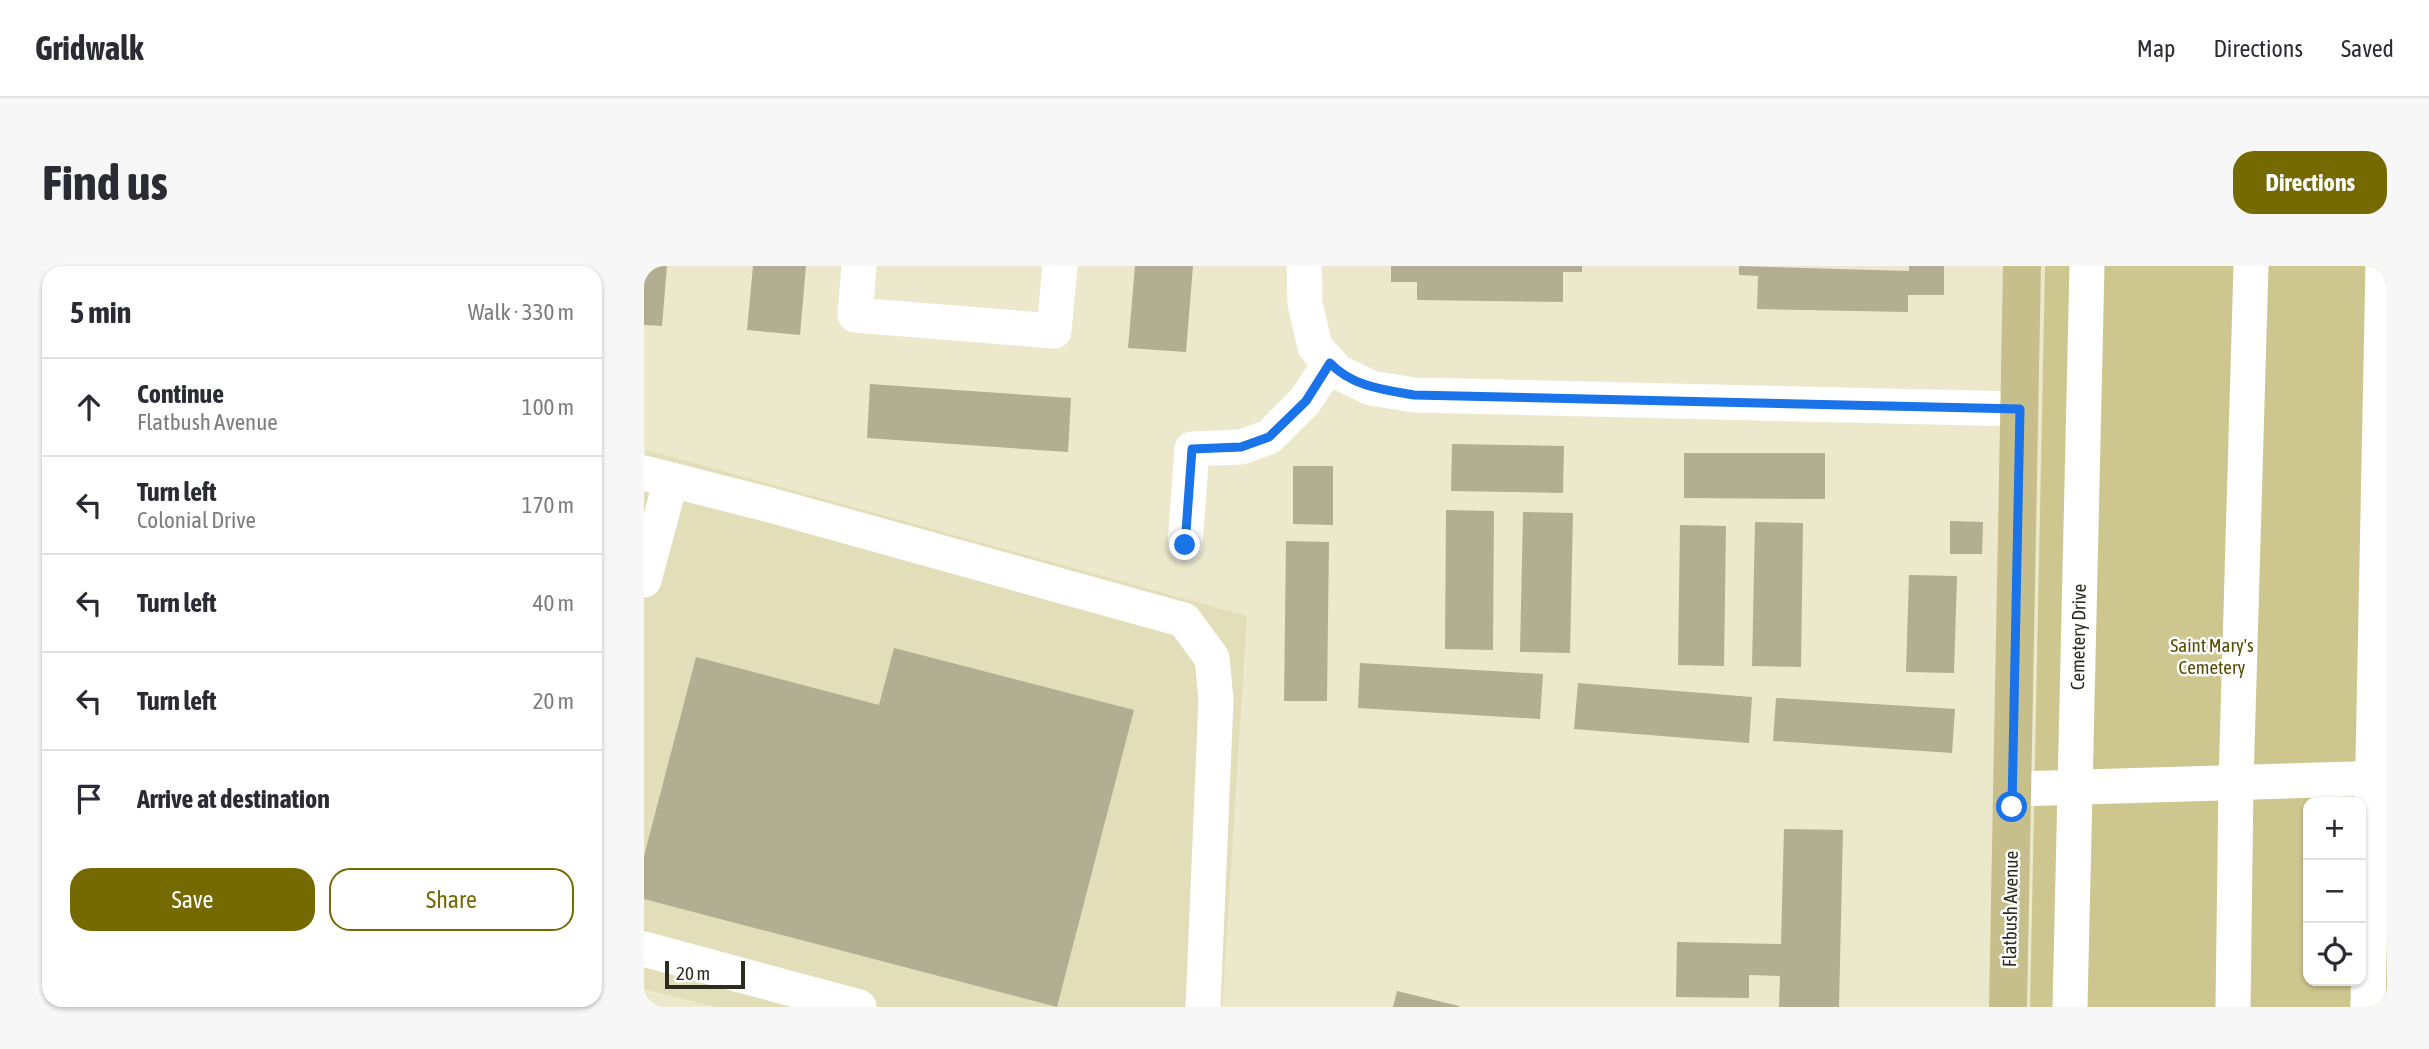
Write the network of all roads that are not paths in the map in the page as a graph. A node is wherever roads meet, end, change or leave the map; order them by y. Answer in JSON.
{"nodes":[{"id":1,"x":859,"y":266,"type":"edge"},
{"id":2,"x":1060,"y":266,"type":"edge"},
{"id":3,"x":1304,"y":266,"type":"edge"},
{"id":4,"x":2022,"y":266,"type":"edge"},
{"id":5,"x":2087,"y":266,"type":"edge"},
{"id":6,"x":2251,"y":266,"type":"edge"},
{"id":7,"x":2383,"y":266,"type":"edge"},
{"id":8,"x":1330,"y":363,"type":"junction"},
{"id":9,"x":2020,"y":409,"type":"junction"},
{"id":10,"x":658,"y":476,"type":"edge"},
{"id":11,"x":1185,"y":545,"type":"dead end"},
{"id":12,"x":644,"y":580,"type":"edge"},
{"id":13,"x":2387,"y":709,"type":"edge"},
{"id":14,"x":2236,"y":783,"type":"junction"},
{"id":15,"x":2075,"y":787,"type":"junction"},
{"id":16,"x":2012,"y":789,"type":"junction"},
{"id":17,"x":2378,"y":792,"type":"edge"},
{"id":18,"x":644,"y":948,"type":"edge"},
{"id":19,"x":859,"y":1007,"type":"edge"},
{"id":20,"x":1203,"y":1007,"type":"edge"},
{"id":21,"x":2008,"y":1007,"type":"edge"},
{"id":22,"x":2070,"y":1007,"type":"edge"},
{"id":23,"x":2233,"y":1007,"type":"edge"},
{"id":24,"x":2368,"y":1007,"type":"edge"}],
"edges":[{"from":1,"to":2,"type":"street"},
{"from":3,"to":8,"type":"street"},
{"from":4,"to":9,"type":"main road","name":"Flatbush Avenue"},
{"from":5,"to":15,"type":"street","name":"Cemetery Drive"},
{"from":6,"to":14,"type":"street"},
{"from":7,"to":17,"type":"street"},
{"from":8,"to":9,"type":"street"},
{"from":8,"to":11,"type":"street"},
{"from":9,"to":16,"type":"main road","name":"Flatbush Avenue"},
{"from":10,"to":12,"type":"street"},
{"from":10,"to":20,"type":"street"},
{"from":13,"to":17,"type":"street"},
{"from":14,"to":15,"type":"street"},
{"from":14,"to":17,"type":"street"},
{"from":14,"to":23,"type":"street"},
{"from":15,"to":16,"type":"street"},
{"from":15,"to":22,"type":"street","name":"Cemetery Drive"},
{"from":16,"to":21,"type":"main road","name":"Flatbush Avenue"},
{"from":17,"to":24,"type":"street"},
{"from":18,"to":19,"type":"street"}]}
